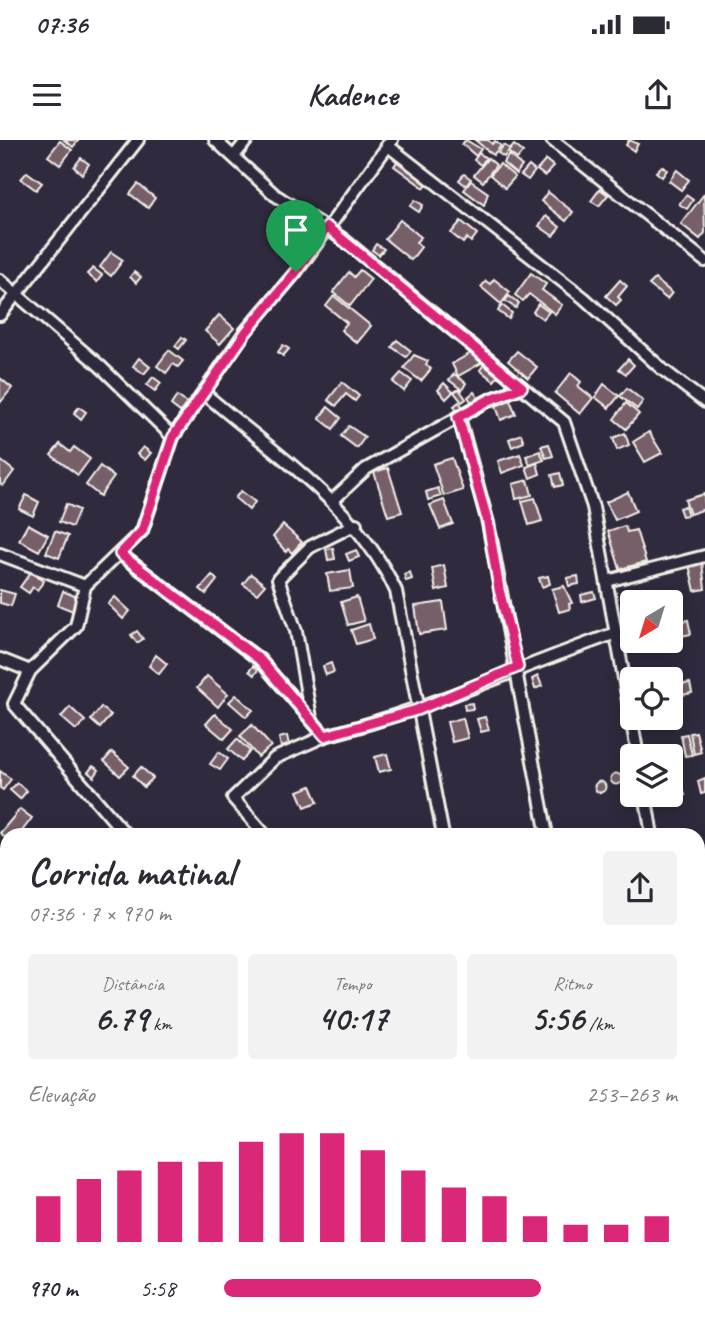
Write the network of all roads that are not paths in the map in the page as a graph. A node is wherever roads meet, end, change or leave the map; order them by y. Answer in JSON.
{"nodes":[{"id":1,"x":138,"y":140,"type":"edge"},
{"id":2,"x":215,"y":140,"type":"edge"},
{"id":3,"x":247,"y":140,"type":"edge"},
{"id":4,"x":552,"y":140,"type":"edge"},
{"id":5,"x":389,"y":143,"type":"edge"},
{"id":6,"x":235,"y":155,"type":"junction"},
{"id":7,"x":327,"y":227,"type":"junction"},
{"id":8,"x":705,"y":261,"type":"edge"},
{"id":9,"x":0,"y":280,"type":"edge"},
{"id":10,"x":16,"y":294,"type":"junction"},
{"id":11,"x":0,"y":316,"type":"edge"},
{"id":12,"x":522,"y":387,"type":"junction"},
{"id":13,"x":204,"y":393,"type":"junction"},
{"id":14,"x":704,"y":401,"type":"edge"},
{"id":15,"x":458,"y":417,"type":"junction"},
{"id":16,"x":173,"y":437,"type":"junction"},
{"id":17,"x":332,"y":501,"type":"junction"},
{"id":18,"x":356,"y":524,"type":"junction"},
{"id":19,"x":0,"y":554,"type":"edge"},
{"id":20,"x":120,"y":554,"type":"junction"},
{"id":21,"x":705,"y":556,"type":"edge"},
{"id":22,"x":607,"y":581,"type":"junction"},
{"id":23,"x":85,"y":586,"type":"junction"},
{"id":24,"x":616,"y":633,"type":"junction"},
{"id":25,"x":0,"y":659,"type":"edge"},
{"id":26,"x":518,"y":667,"type":"junction"},
{"id":27,"x":30,"y":671,"type":"junction"},
{"id":28,"x":417,"y":710,"type":"junction"},
{"id":29,"x":312,"y":722,"type":"junction"},
{"id":30,"x":325,"y":736,"type":"junction"},
{"id":31,"x":636,"y":744,"type":"edge"},
{"id":32,"x":647,"y":807,"type":"edge"},
{"id":33,"x":121,"y":828,"type":"edge"},
{"id":34,"x":259,"y":828,"type":"edge"},
{"id":35,"x":442,"y":828,"type":"edge"},
{"id":36,"x":546,"y":828,"type":"edge"},
{"id":37,"x":651,"y":828,"type":"edge"}],
"edges":[{"from":1,"to":10,"type":"street"},
{"from":2,"to":6,"type":"street"},
{"from":3,"to":6,"type":"street"},
{"from":4,"to":8,"type":"street"},
{"from":5,"to":7,"type":"street"},
{"from":5,"to":14,"type":"street"},
{"from":6,"to":7,"type":"street"},
{"from":7,"to":12,"type":"street"},
{"from":7,"to":13,"type":"street"},
{"from":9,"to":10,"type":"street"},
{"from":10,"to":11,"type":"street"},
{"from":10,"to":16,"type":"street"},
{"from":12,"to":15,"type":"street"},
{"from":12,"to":22,"type":"street"},
{"from":13,"to":16,"type":"street"},
{"from":13,"to":17,"type":"street"},
{"from":15,"to":17,"type":"street"},
{"from":15,"to":26,"type":"street"},
{"from":16,"to":20,"type":"street"},
{"from":17,"to":18,"type":"street"},
{"from":18,"to":28,"type":"street"},
{"from":18,"to":29,"type":"street"},
{"from":19,"to":23,"type":"street"},
{"from":20,"to":23,"type":"street"},
{"from":20,"to":29,"type":"street"},
{"from":21,"to":22,"type":"street"},
{"from":22,"to":24,"type":"street"},
{"from":23,"to":27,"type":"street"},
{"from":24,"to":26,"type":"street"},
{"from":24,"to":31,"type":"street"},
{"from":25,"to":27,"type":"street"},
{"from":26,"to":28,"type":"street"},
{"from":26,"to":36,"type":"street"},
{"from":27,"to":33,"type":"street"},
{"from":28,"to":30,"type":"street"},
{"from":28,"to":35,"type":"street"},
{"from":29,"to":30,"type":"street"},
{"from":30,"to":34,"type":"street"},
{"from":32,"to":37,"type":"street"}]}
